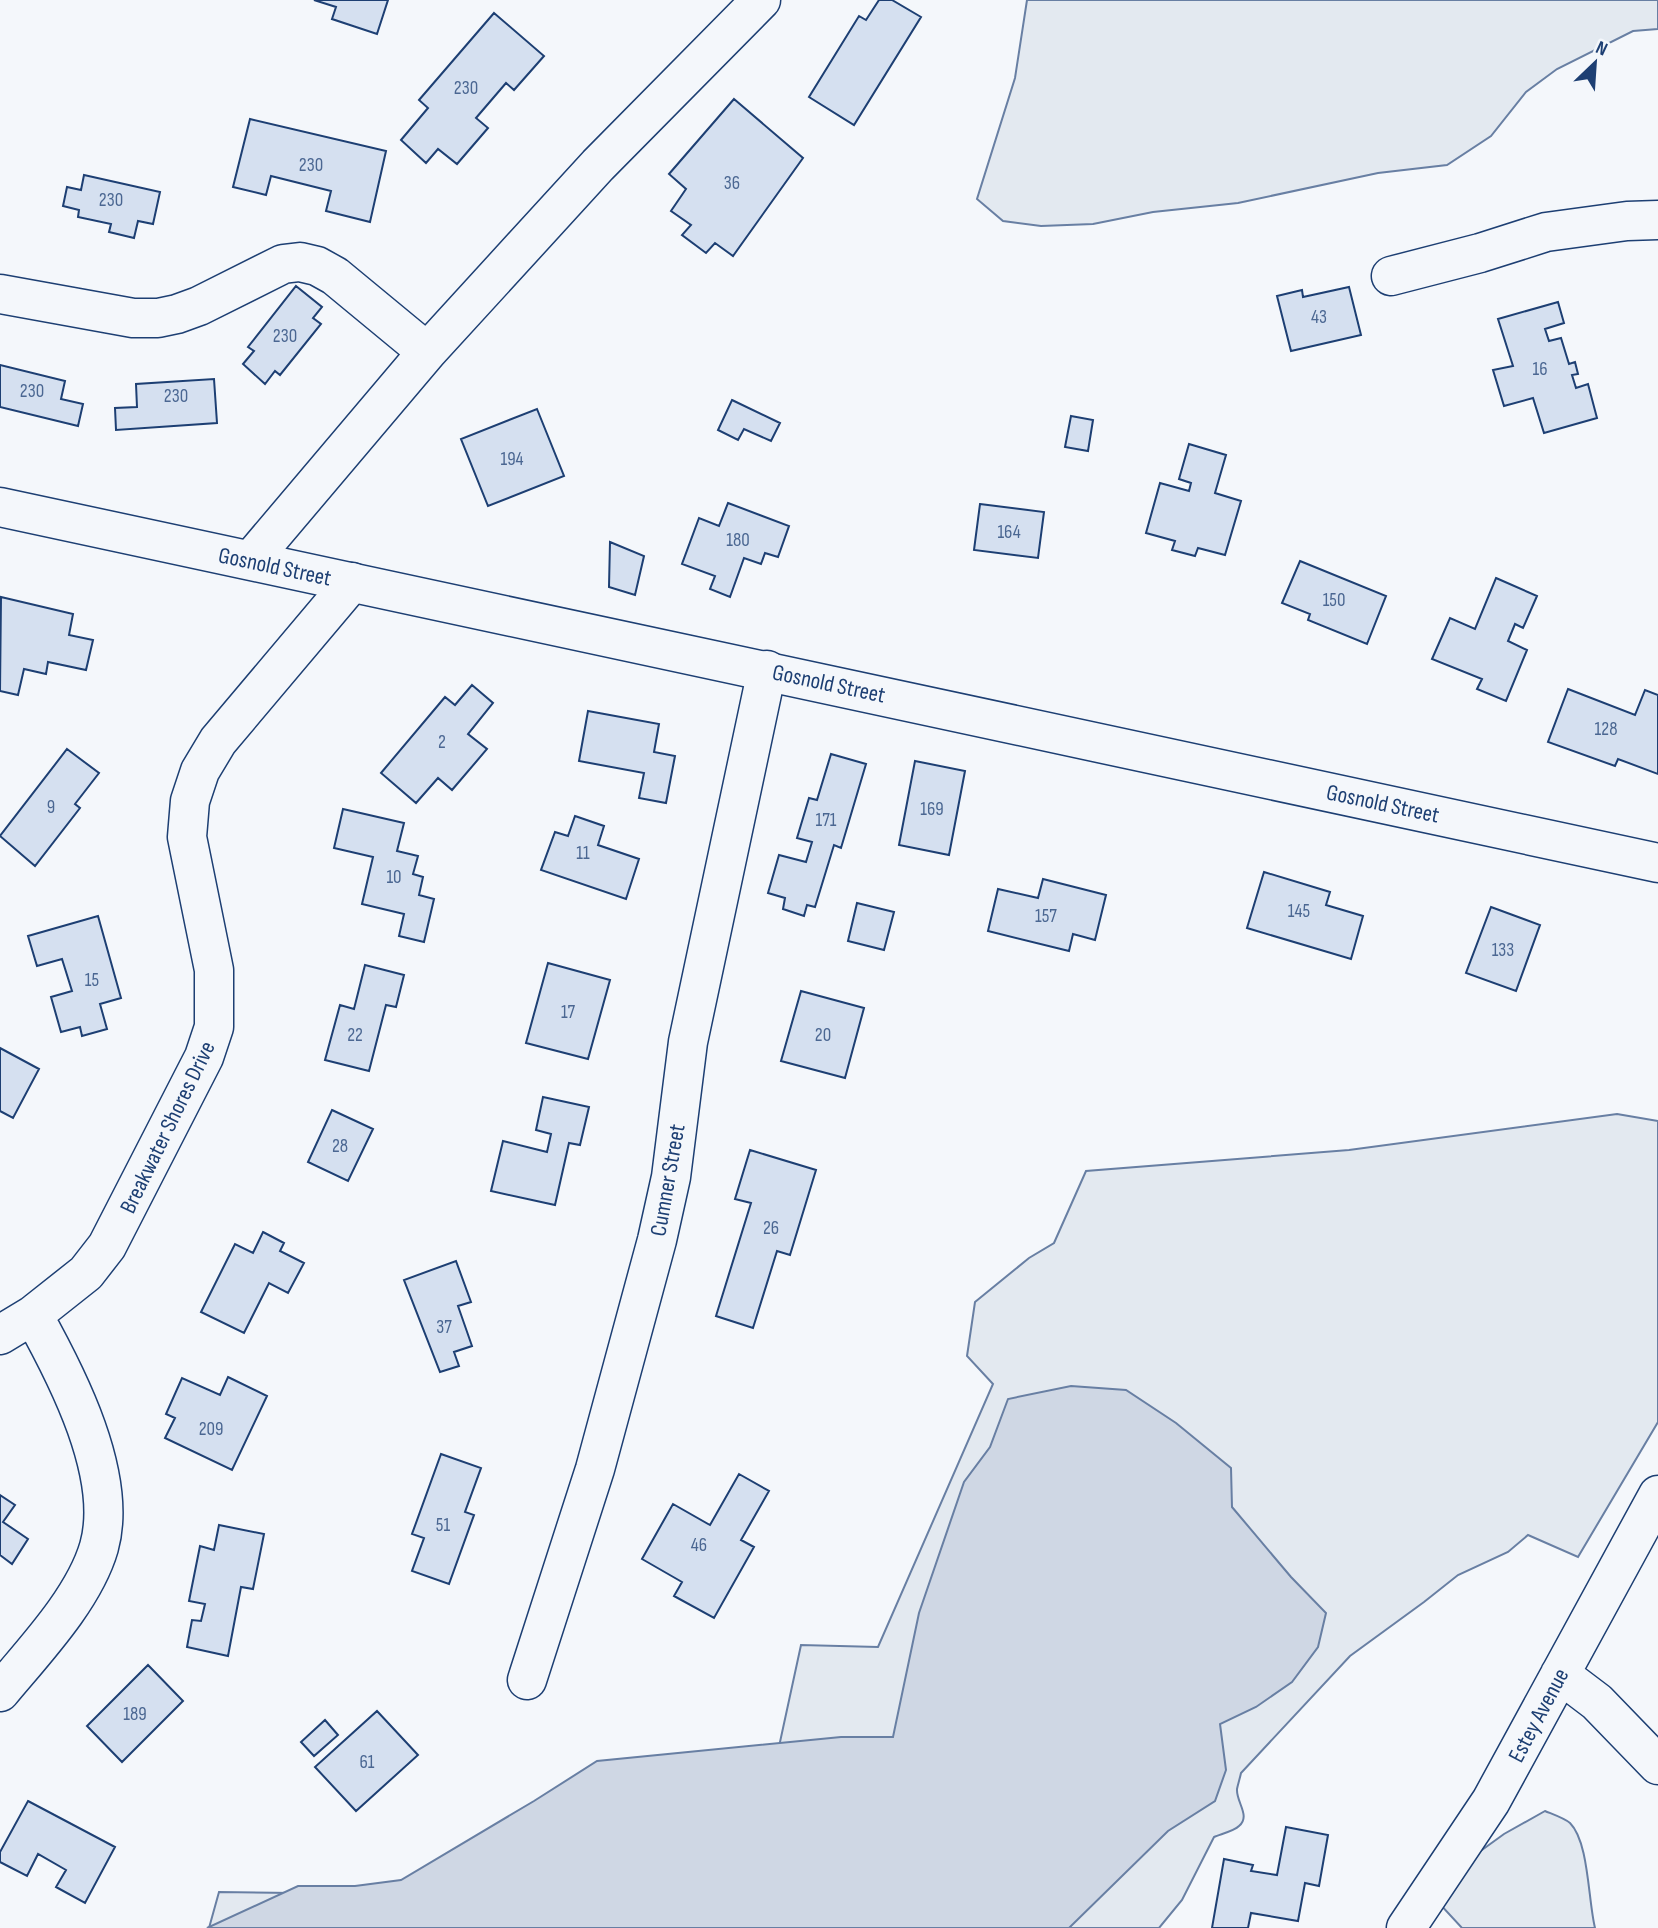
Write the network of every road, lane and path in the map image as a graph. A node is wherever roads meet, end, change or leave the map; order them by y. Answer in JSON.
{"nodes":[{"id":1,"x":761,"y":0,"type":"edge"},
{"id":2,"x":1658,"y":220,"type":"edge"},
{"id":3,"x":1391,"y":276,"type":"dead end"},
{"id":4,"x":0,"y":294,"type":"edge"},
{"id":5,"x":427,"y":352,"type":"junction"},
{"id":6,"x":0,"y":507,"type":"edge"},
{"id":7,"x":251,"y":561,"type":"junction"},
{"id":8,"x":352,"y":582,"type":"junction"},
{"id":9,"x":766,"y":670,"type":"junction"},
{"id":10,"x":1658,"y":863,"type":"edge"},
{"id":11,"x":33,"y":1315,"type":"junction"},
{"id":12,"x":0,"y":1335,"type":"edge"},
{"id":13,"x":1658,"y":1495,"type":"edge"},
{"id":14,"x":1560,"y":1674,"type":"junction"},
{"id":15,"x":527,"y":1680,"type":"dead end"},
{"id":16,"x":0,"y":1692,"type":"edge"},
{"id":17,"x":1658,"y":1765,"type":"edge"},
{"id":18,"x":1406,"y":1928,"type":"edge"}],
"edges":[{"from":1,"to":5,"type":"street"},
{"from":2,"to":3,"type":"street"},
{"from":4,"to":5,"type":"street"},
{"from":5,"to":7,"type":"street"},
{"from":6,"to":7,"type":"street","name":"Gosnold Street"},
{"from":7,"to":8,"type":"street","name":"Gosnold Street"},
{"from":8,"to":9,"type":"street","name":"Gosnold Street"},
{"from":8,"to":11,"type":"street","name":"Breakwater Shores Drive"},
{"from":9,"to":10,"type":"street","name":"Gosnold Street"},
{"from":9,"to":15,"type":"street","name":"Cumner Street"},
{"from":11,"to":12,"type":"street","name":"Breakwater Shores Drive"},
{"from":11,"to":16,"type":"street"},
{"from":13,"to":14,"type":"street","name":"Estey Avenue"},
{"from":14,"to":17,"type":"street"},
{"from":14,"to":18,"type":"street","name":"Estey Avenue"}]}
